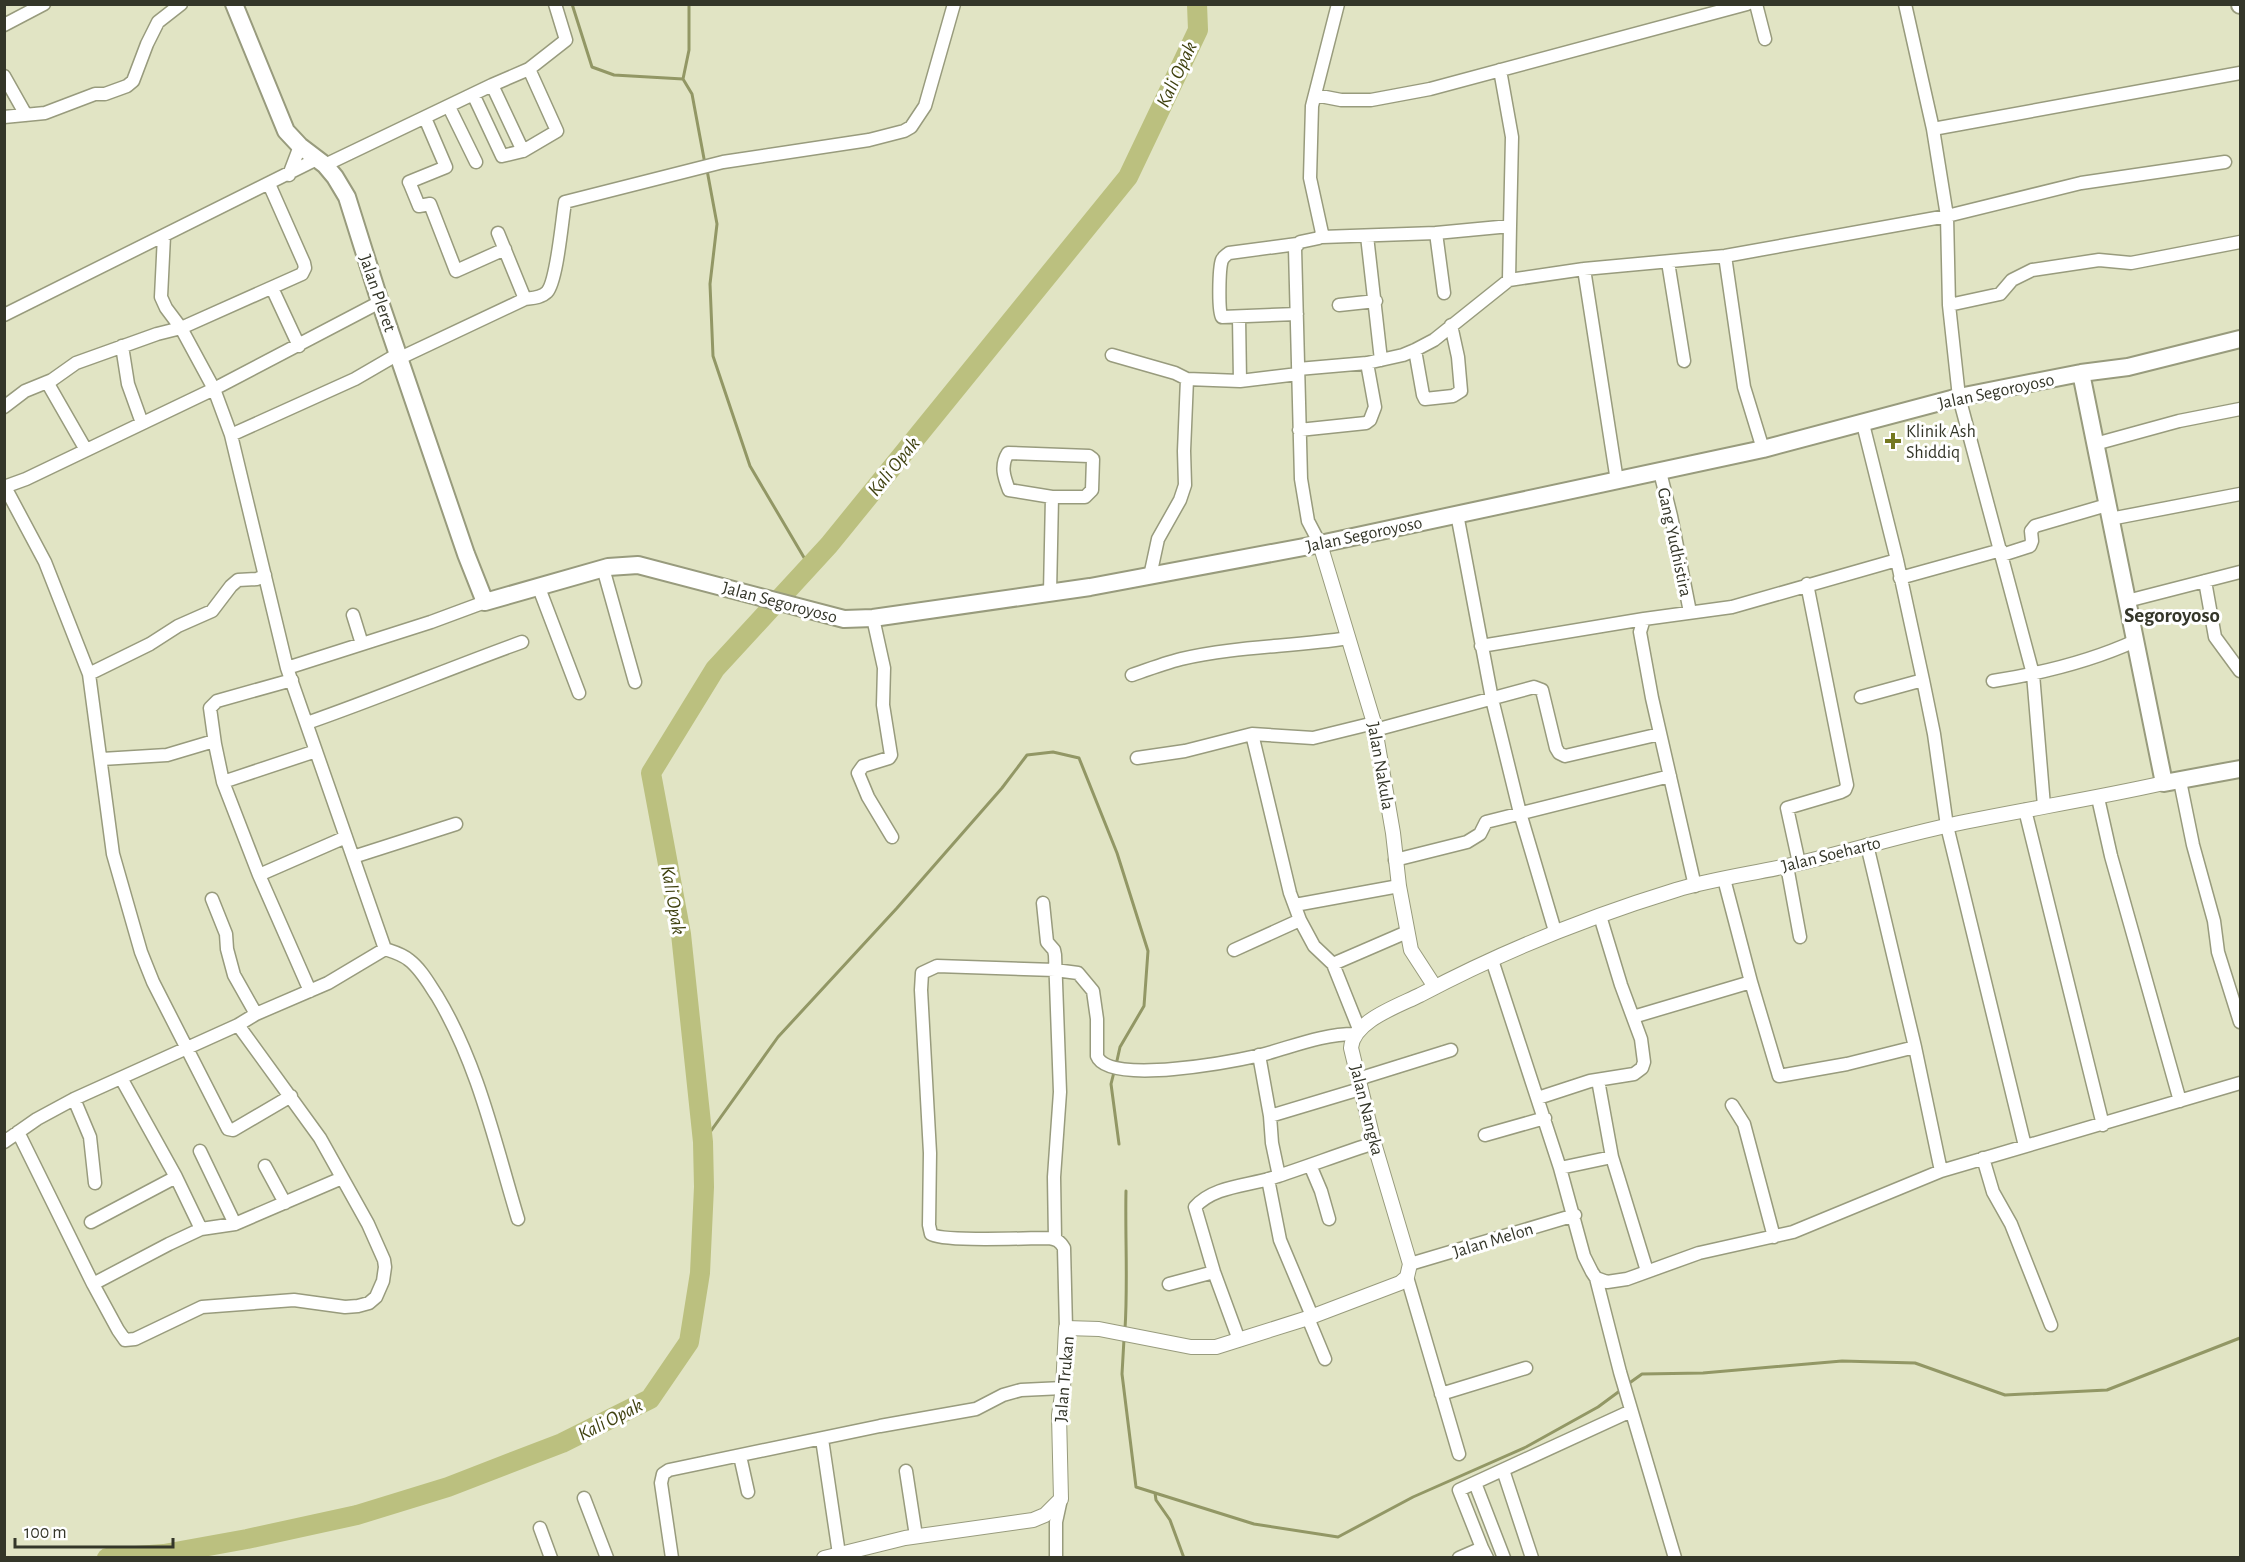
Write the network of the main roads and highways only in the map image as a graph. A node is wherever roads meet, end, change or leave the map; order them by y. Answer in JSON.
{"nodes":[{"id":1,"x":234,"y":4,"type":"edge"},
{"id":2,"x":2241,"y":339,"type":"edge"},
{"id":3,"x":2081,"y":373,"type":"junction"},
{"id":4,"x":485,"y":602,"type":"joint"},
{"id":5,"x":2241,"y":769,"type":"edge"}],
"edges":[{"from":1,"to":4,"type":"main road","name":"Jalan Pleret"},
{"from":2,"to":3,"type":"main road","name":"Jalan Segoroyoso"},
{"from":3,"to":4,"type":"main road","name":"Jalan Segoroyoso"},
{"from":3,"to":5,"type":"main road","name":"Jalan Soeharto"}]}
